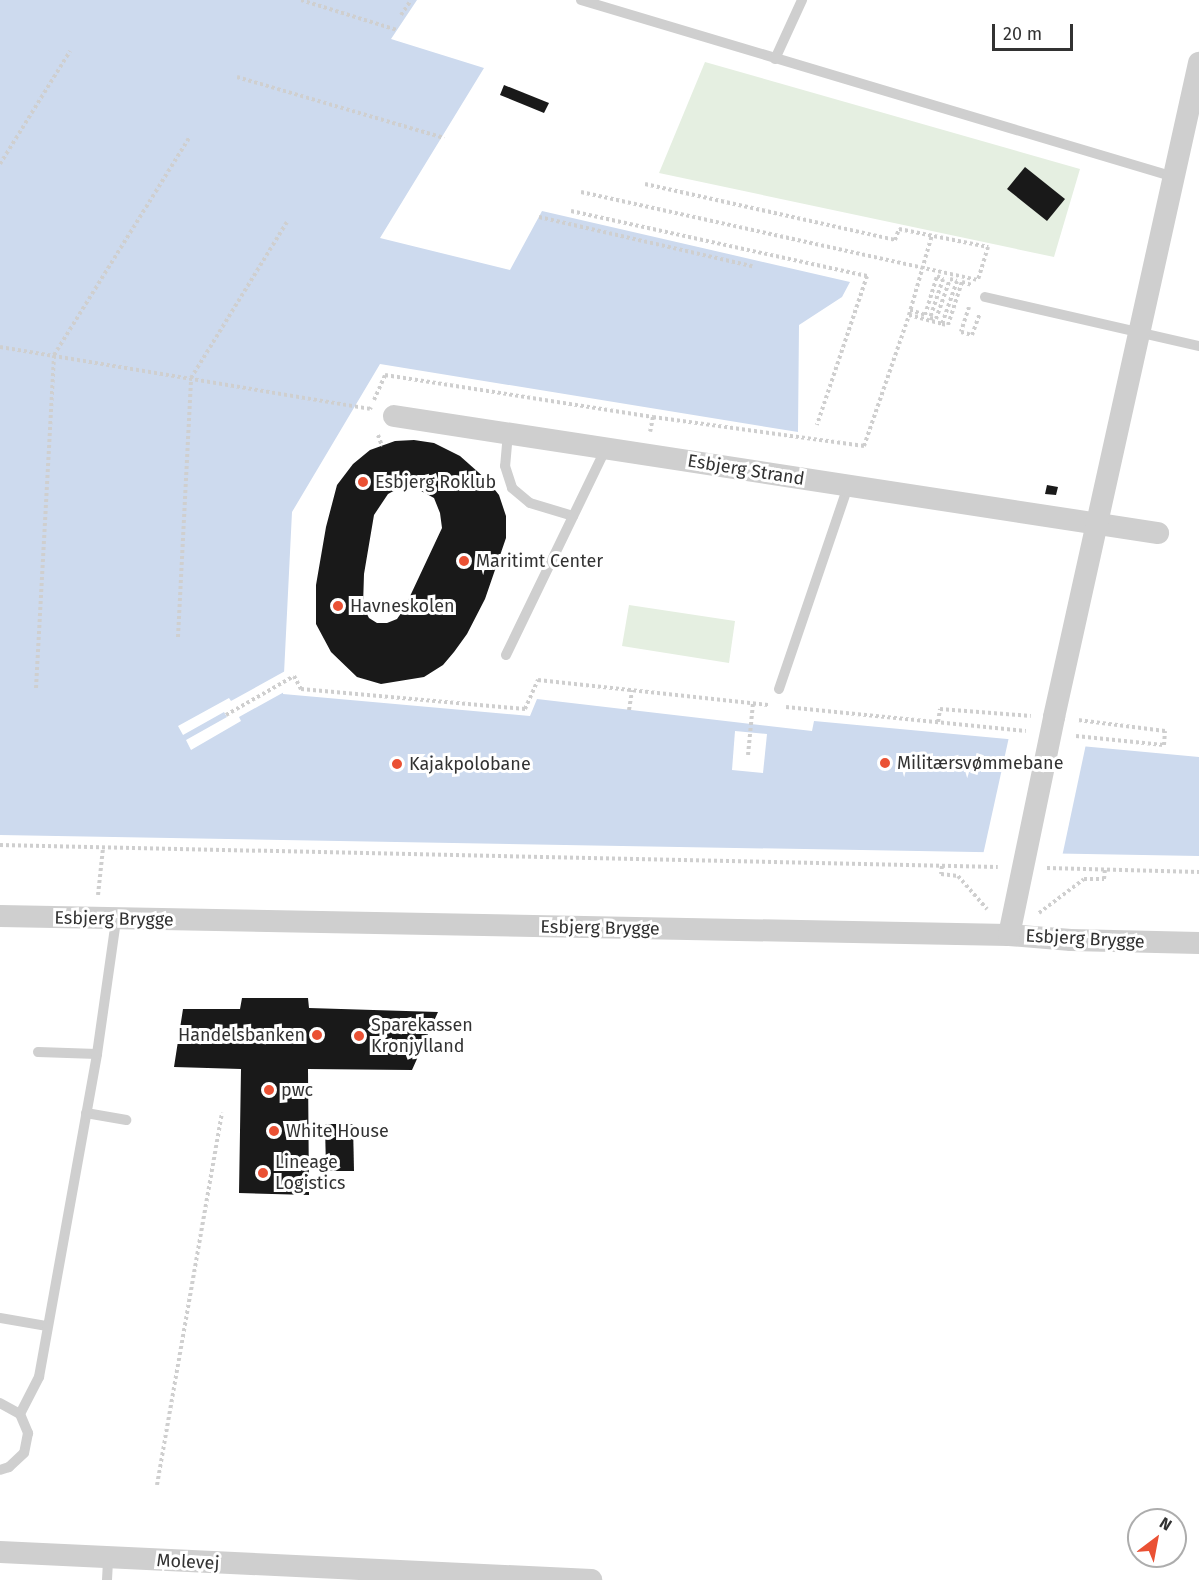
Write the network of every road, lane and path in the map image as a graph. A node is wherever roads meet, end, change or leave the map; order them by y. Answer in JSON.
{"nodes":[{"id":1,"x":301,"y":0,"type":"edge"},
{"id":2,"x":411,"y":0,"type":"edge"},
{"id":3,"x":581,"y":0,"type":"edge"},
{"id":4,"x":802,"y":0,"type":"edge"},
{"id":5,"x":401,"y":15,"type":"dead end"},
{"id":6,"x":397,"y":30,"type":"dead end"},
{"id":7,"x":70,"y":51,"type":"dead end"},
{"id":8,"x":775,"y":59,"type":"junction"},
{"id":9,"x":1198,"y":70,"type":"edge"},
{"id":10,"x":237,"y":76,"type":"dead end"},
{"id":11,"x":189,"y":138,"type":"dead end"},
{"id":12,"x":444,"y":138,"type":"dead end"},
{"id":13,"x":0,"y":164,"type":"edge"},
{"id":14,"x":1174,"y":177,"type":"junction"},
{"id":15,"x":645,"y":184,"type":"dead end"},
{"id":16,"x":581,"y":192,"type":"dead end"},
{"id":17,"x":571,"y":211,"type":"dead end"},
{"id":18,"x":539,"y":217,"type":"dead end"},
{"id":19,"x":287,"y":222,"type":"dead end"},
{"id":20,"x":932,"y":235,"type":"junction"},
{"id":21,"x":752,"y":266,"type":"dead end"},
{"id":22,"x":923,"y":266,"type":"junction"},
{"id":23,"x":939,"y":269,"type":"junction"},
{"id":24,"x":958,"y":274,"type":"junction"},
{"id":25,"x":937,"y":276,"type":"junction"},
{"id":26,"x":978,"y":280,"type":"junction"},
{"id":27,"x":957,"y":281,"type":"junction"},
{"id":28,"x":986,"y":297,"type":"joint"},
{"id":29,"x":972,"y":298,"type":"dead end"},
{"id":30,"x":910,"y":313,"type":"junction"},
{"id":31,"x":930,"y":319,"type":"junction"},
{"id":32,"x":942,"y":324,"type":"junction"},
{"id":33,"x":1139,"y":332,"type":"junction"},
{"id":34,"x":1199,"y":346,"type":"edge"},
{"id":35,"x":0,"y":347,"type":"edge"},
{"id":36,"x":54,"y":355,"type":"junction"},
{"id":37,"x":191,"y":378,"type":"junction"},
{"id":38,"x":394,"y":416,"type":"dead end"},
{"id":39,"x":653,"y":417,"type":"junction"},
{"id":40,"x":817,"y":424,"type":"dead end"},
{"id":41,"x":508,"y":433,"type":"junction"},
{"id":42,"x":606,"y":448,"type":"junction"},
{"id":43,"x":645,"y":455,"type":"junction"},
{"id":44,"x":848,"y":486,"type":"junction"},
{"id":45,"x":573,"y":516,"type":"junction"},
{"id":46,"x":1098,"y":523,"type":"junction"},
{"id":47,"x":1158,"y":533,"type":"dead end"},
{"id":48,"x":178,"y":637,"type":"dead end"},
{"id":49,"x":506,"y":655,"type":"dead end"},
{"id":50,"x":36,"y":688,"type":"dead end"},
{"id":51,"x":778,"y":689,"type":"dead end"},
{"id":52,"x":632,"y":690,"type":"junction"},
{"id":53,"x":753,"y":703,"type":"junction"},
{"id":54,"x":629,"y":710,"type":"dead end"},
{"id":55,"x":226,"y":715,"type":"dead end"},
{"id":56,"x":1033,"y":732,"type":"dead end"},
{"id":57,"x":1069,"y":735,"type":"dead end"},
{"id":58,"x":1164,"y":745,"type":"dead end"},
{"id":59,"x":748,"y":755,"type":"dead end"},
{"id":60,"x":0,"y":845,"type":"edge"},
{"id":61,"x":103,"y":848,"type":"junction"},
{"id":62,"x":942,"y":866,"type":"junction"},
{"id":63,"x":1000,"y":867,"type":"dead end"},
{"id":64,"x":1105,"y":870,"type":"junction"},
{"id":65,"x":1199,"y":873,"type":"edge"},
{"id":66,"x":1027,"y":875,"type":"junction"},
{"id":67,"x":0,"y":916,"type":"edge"},
{"id":68,"x":105,"y":920,"type":"junction"},
{"id":69,"x":1009,"y":935,"type":"junction"},
{"id":70,"x":1199,"y":943,"type":"edge"},
{"id":71,"x":39,"y":1052,"type":"dead end"},
{"id":72,"x":97,"y":1054,"type":"junction"},
{"id":73,"x":86,"y":1113,"type":"junction"},
{"id":74,"x":222,"y":1113,"type":"dead end"},
{"id":75,"x":126,"y":1120,"type":"dead end"},
{"id":76,"x":0,"y":1318,"type":"edge"},
{"id":77,"x":46,"y":1326,"type":"junction"},
{"id":78,"x":0,"y":1403,"type":"edge"},
{"id":79,"x":20,"y":1414,"type":"junction"},
{"id":80,"x":0,"y":1470,"type":"edge"},
{"id":81,"x":157,"y":1485,"type":"dead end"},
{"id":82,"x":0,"y":1552,"type":"edge"},
{"id":83,"x":107,"y":1569,"type":"edge"},
{"id":84,"x":379,"y":1576,"type":"edge"},
{"id":85,"x":591,"y":1580,"type":"edge"}],
"edges":[{"from":1,"to":6,"type":"path"},
{"from":2,"to":5,"type":"path"},
{"from":3,"to":8,"type":"lane"},
{"from":4,"to":8,"type":"lane"},
{"from":7,"to":13,"type":"path"},
{"from":8,"to":14,"type":"lane"},
{"from":9,"to":14,"type":"street"},
{"from":10,"to":12,"type":"path"},
{"from":11,"to":36,"type":"path"},
{"from":14,"to":33,"type":"street"},
{"from":15,"to":20,"type":"path"},
{"from":16,"to":22,"type":"path"},
{"from":17,"to":40,"type":"path"},
{"from":18,"to":21,"type":"path"},
{"from":19,"to":37,"type":"path"},
{"from":20,"to":22,"type":"path"},
{"from":20,"to":26,"type":"path"},
{"from":22,"to":23,"type":"path"},
{"from":22,"to":30,"type":"path"},
{"from":23,"to":24,"type":"path"},
{"from":23,"to":25,"type":"path"},
{"from":24,"to":26,"type":"path"},
{"from":24,"to":27,"type":"path"},
{"from":25,"to":30,"type":"path"},
{"from":25,"to":31,"type":"path"},
{"from":26,"to":32,"type":"path"},
{"from":27,"to":31,"type":"path"},
{"from":27,"to":32,"type":"path"},
{"from":28,"to":29,"type":"path"},
{"from":28,"to":33,"type":"lane"},
{"from":30,"to":31,"type":"path"},
{"from":30,"to":39,"type":"path"},
{"from":31,"to":32,"type":"path"},
{"from":33,"to":34,"type":"lane"},
{"from":33,"to":46,"type":"street"},
{"from":35,"to":36,"type":"path"},
{"from":36,"to":37,"type":"path"},
{"from":36,"to":50,"type":"path"},
{"from":37,"to":39,"type":"path"},
{"from":37,"to":48,"type":"path"},
{"from":38,"to":41,"type":"street","name":"Esbjerg Strand"},
{"from":39,"to":43,"type":"path"},
{"from":41,"to":42,"type":"street","name":"Esbjerg Strand"},
{"from":41,"to":45,"type":"lane"},
{"from":42,"to":43,"type":"street","name":"Esbjerg Strand"},
{"from":42,"to":45,"type":"lane"},
{"from":43,"to":44,"type":"street","name":"Esbjerg Strand"},
{"from":44,"to":46,"type":"street","name":"Esbjerg Strand"},
{"from":44,"to":51,"type":"lane"},
{"from":45,"to":49,"type":"lane"},
{"from":46,"to":47,"type":"street","name":"Esbjerg Strand"},
{"from":46,"to":66,"type":"street"},
{"from":52,"to":53,"type":"path"},
{"from":52,"to":54,"type":"path"},
{"from":52,"to":55,"type":"path"},
{"from":53,"to":56,"type":"path"},
{"from":53,"to":59,"type":"path"},
{"from":57,"to":58,"type":"path"},
{"from":60,"to":61,"type":"path"},
{"from":61,"to":62,"type":"path"},
{"from":61,"to":68,"type":"path"},
{"from":62,"to":63,"type":"path"},
{"from":62,"to":69,"type":"path"},
{"from":64,"to":65,"type":"path"},
{"from":64,"to":66,"type":"path"},
{"from":64,"to":69,"type":"path"},
{"from":66,"to":69,"type":"street"},
{"from":67,"to":68,"type":"street","name":"Esbjerg Brygge"},
{"from":68,"to":69,"type":"street","name":"Esbjerg Brygge"},
{"from":68,"to":72,"type":"lane"},
{"from":69,"to":70,"type":"street","name":"Esbjerg Brygge"},
{"from":71,"to":72,"type":"lane"},
{"from":72,"to":73,"type":"lane"},
{"from":73,"to":75,"type":"lane"},
{"from":73,"to":77,"type":"lane"},
{"from":74,"to":81,"type":"path"},
{"from":76,"to":77,"type":"lane"},
{"from":77,"to":79,"type":"lane"},
{"from":78,"to":79,"type":"lane"},
{"from":79,"to":80,"type":"lane"},
{"from":82,"to":83,"type":"street","name":"Molevej"},
{"from":83,"to":84,"type":"street","name":"Molevej"},
{"from":84,"to":85,"type":"street","name":"Molevej"}]}
